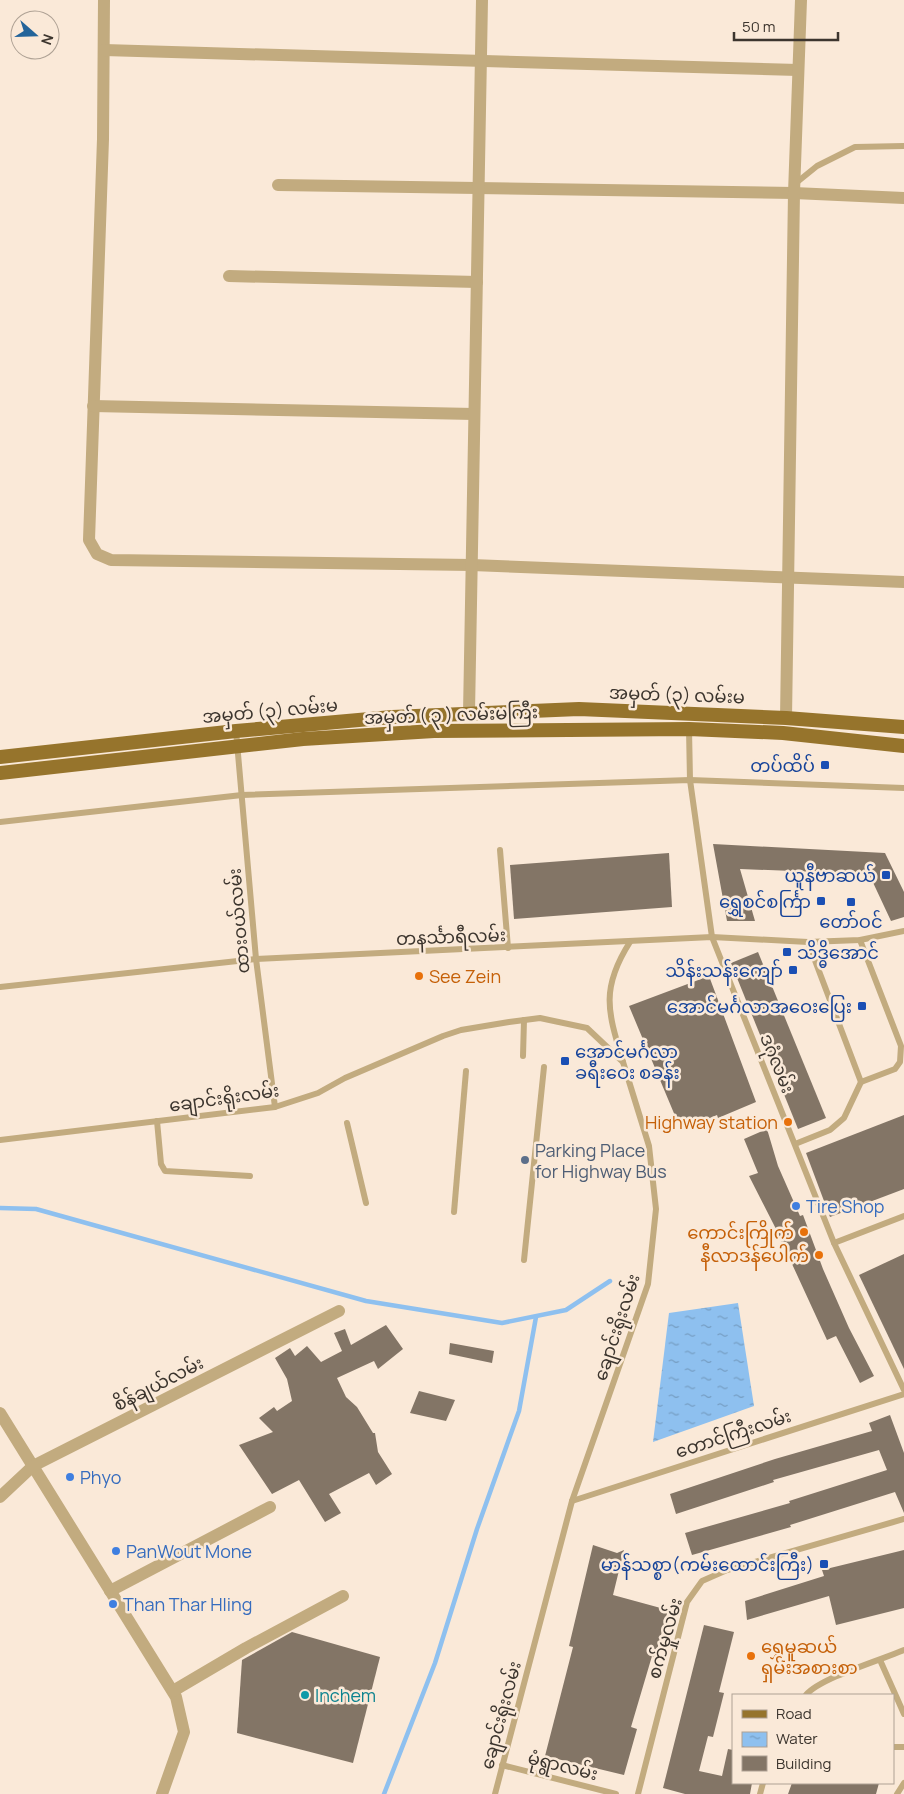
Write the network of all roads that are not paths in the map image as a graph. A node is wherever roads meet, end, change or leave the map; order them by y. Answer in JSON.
{"nodes":[{"id":1,"x":104,"y":0,"type":"edge"},
{"id":2,"x":482,"y":0,"type":"edge"},
{"id":3,"x":801,"y":0,"type":"edge"},
{"id":4,"x":104,"y":50,"type":"junction"},
{"id":5,"x":481,"y":61,"type":"junction"},
{"id":6,"x":798,"y":70,"type":"junction"},
{"id":7,"x":904,"y":146,"type":"edge"},
{"id":8,"x":278,"y":185,"type":"dead end"},
{"id":9,"x":478,"y":187,"type":"junction"},
{"id":10,"x":794,"y":189,"type":"junction"},
{"id":11,"x":904,"y":198,"type":"edge"},
{"id":12,"x":229,"y":276,"type":"dead end"},
{"id":13,"x":477,"y":282,"type":"junction"},
{"id":14,"x":93,"y":406,"type":"junction"},
{"id":15,"x":474,"y":414,"type":"junction"},
{"id":16,"x":472,"y":565,"type":"junction"},
{"id":17,"x":790,"y":579,"type":"junction"},
{"id":18,"x":904,"y":582,"type":"edge"},
{"id":19,"x":469,"y":713,"type":"junction"},
{"id":20,"x":786,"y":718,"type":"junction"},
{"id":21,"x":904,"y":727,"type":"edge"},
{"id":22,"x":689,"y":729,"type":"junction"},
{"id":23,"x":236,"y":731,"type":"junction"},
{"id":24,"x":469,"y":731,"type":"junction"},
{"id":25,"x":783,"y":733,"type":"junction"},
{"id":26,"x":238,"y":746,"type":"junction"},
{"id":27,"x":904,"y":746,"type":"edge"},
{"id":28,"x":0,"y":757,"type":"edge"},
{"id":29,"x":0,"y":773,"type":"edge"},
{"id":30,"x":690,"y":780,"type":"junction"},
{"id":31,"x":904,"y":788,"type":"edge"},
{"id":32,"x":242,"y":795,"type":"junction"},
{"id":33,"x":0,"y":822,"type":"edge"},
{"id":34,"x":500,"y":850,"type":"dead end"},
{"id":35,"x":904,"y":932,"type":"edge"},
{"id":36,"x":712,"y":937,"type":"junction"},
{"id":37,"x":860,"y":940,"type":"junction"},
{"id":38,"x":630,"y":942,"type":"junction"},
{"id":39,"x":808,"y":942,"type":"junction"},
{"id":40,"x":508,"y":948,"type":"junction"},
{"id":41,"x":256,"y":959,"type":"junction"},
{"id":42,"x":0,"y":987,"type":"edge"},
{"id":43,"x":524,"y":1020,"type":"junction"},
{"id":44,"x":523,"y":1056,"type":"dead end"},
{"id":45,"x":623,"y":1062,"type":"junction"},
{"id":46,"x":544,"y":1067,"type":"dead end"},
{"id":47,"x":466,"y":1071,"type":"dead end"},
{"id":48,"x":861,"y":1082,"type":"junction"},
{"id":49,"x":275,"y":1107,"type":"junction"},
{"id":50,"x":157,"y":1121,"type":"junction"},
{"id":51,"x":347,"y":1123,"type":"dead end"},
{"id":52,"x":0,"y":1140,"type":"edge"},
{"id":53,"x":795,"y":1144,"type":"junction"},
{"id":54,"x":250,"y":1176,"type":"dead end"},
{"id":55,"x":366,"y":1203,"type":"dead end"},
{"id":56,"x":454,"y":1212,"type":"dead end"},
{"id":57,"x":904,"y":1216,"type":"edge"},
{"id":58,"x":834,"y":1243,"type":"junction"},
{"id":59,"x":524,"y":1260,"type":"dead end"},
{"id":60,"x":339,"y":1311,"type":"dead end"},
{"id":61,"x":904,"y":1390,"type":"edge"},
{"id":62,"x":904,"y":1394,"type":"edge"},
{"id":63,"x":0,"y":1413,"type":"edge"},
{"id":64,"x":33,"y":1466,"type":"junction"},
{"id":65,"x":0,"y":1497,"type":"edge"},
{"id":66,"x":572,"y":1501,"type":"junction"},
{"id":67,"x":270,"y":1507,"type":"dead end"},
{"id":68,"x":904,"y":1519,"type":"edge"},
{"id":69,"x":110,"y":1591,"type":"junction"},
{"id":70,"x":343,"y":1596,"type":"dead end"},
{"id":71,"x":904,"y":1650,"type":"edge"},
{"id":72,"x":880,"y":1660,"type":"junction"},
{"id":73,"x":173,"y":1691,"type":"junction"},
{"id":74,"x":812,"y":1692,"type":"edge"},
{"id":75,"x":904,"y":1714,"type":"edge"},
{"id":76,"x":502,"y":1765,"type":"junction"},
{"id":77,"x":904,"y":1782,"type":"edge"},
{"id":78,"x":162,"y":1794,"type":"edge"},
{"id":79,"x":494,"y":1794,"type":"edge"},
{"id":80,"x":616,"y":1794,"type":"edge"},
{"id":81,"x":638,"y":1794,"type":"edge"},
{"id":82,"x":896,"y":1794,"type":"edge"}],
"edges":[{"from":1,"to":4,"type":"street"},
{"from":2,"to":5,"type":"street"},
{"from":3,"to":6,"type":"street"},
{"from":4,"to":5,"type":"street"},
{"from":4,"to":14,"type":"street"},
{"from":5,"to":6,"type":"street"},
{"from":5,"to":9,"type":"street"},
{"from":6,"to":10,"type":"street"},
{"from":7,"to":10,"type":"lane"},
{"from":8,"to":9,"type":"street"},
{"from":9,"to":10,"type":"street"},
{"from":9,"to":13,"type":"street"},
{"from":10,"to":11,"type":"street"},
{"from":10,"to":17,"type":"street"},
{"from":12,"to":13,"type":"street"},
{"from":13,"to":15,"type":"street"},
{"from":14,"to":15,"type":"street"},
{"from":14,"to":16,"type":"street"},
{"from":15,"to":16,"type":"street"},
{"from":16,"to":17,"type":"street"},
{"from":16,"to":19,"type":"street"},
{"from":17,"to":18,"type":"street"},
{"from":17,"to":20,"type":"street"},
{"from":19,"to":20,"type":"main road","name":"အမှတ် (၃) လမ်းမ"},
{"from":19,"to":23,"type":"main road","name":"အမှတ် (၃) လမ်းမ"},
{"from":19,"to":24,"type":"lane"},
{"from":20,"to":21,"type":"main road","name":"အမှတ် (၃) လမ်းမ"},
{"from":20,"to":25,"type":"lane"},
{"from":22,"to":24,"type":"main road","name":"အမှတ် ( ၃ ) လမ်းမကြီး"},
{"from":22,"to":25,"type":"main road","name":"အမှတ် ( ၃ ) လမ်းမကြီး"},
{"from":22,"to":30,"type":"lane","name":"ဒဂုံလမ်း"},
{"from":23,"to":26,"type":"lane","name":"ထားဝယ်လမ်း"},
{"from":23,"to":28,"type":"main road","name":"အမှတ် (၃) လမ်းမ"},
{"from":24,"to":26,"type":"main road","name":"အမှတ် ( ၃ ) လမ်းမကြီး"},
{"from":25,"to":27,"type":"main road","name":"အမှတ် ( ၃ ) လမ်းမကြီး"},
{"from":26,"to":29,"type":"main road","name":"အမှတ် ( ၃ ) လမ်းမကြီး"},
{"from":26,"to":32,"type":"lane","name":"ထားဝယ်လမ်း"},
{"from":30,"to":31,"type":"lane"},
{"from":30,"to":32,"type":"lane"},
{"from":30,"to":36,"type":"lane","name":"ဒဂုံလမ်း"},
{"from":32,"to":33,"type":"lane"},
{"from":32,"to":41,"type":"lane","name":"ထားဝယ်လမ်း"},
{"from":34,"to":40,"type":"lane"},
{"from":35,"to":37,"type":"lane","name":"တနင်္သာရီလမ်း"},
{"from":36,"to":38,"type":"lane","name":"တနင်္သာရီလမ်း"},
{"from":36,"to":39,"type":"lane","name":"တနင်္သာရီလမ်း"},
{"from":36,"to":53,"type":"lane","name":"ဒဂုံလမ်း"},
{"from":37,"to":39,"type":"lane","name":"တနင်္သာရီလမ်း"},
{"from":37,"to":48,"type":"lane"},
{"from":38,"to":40,"type":"lane","name":"တနင်္သာရီလမ်း"},
{"from":38,"to":45,"type":"lane"},
{"from":39,"to":48,"type":"lane"},
{"from":40,"to":41,"type":"lane","name":"တနင်္သာရီလမ်း"},
{"from":41,"to":42,"type":"lane","name":"တနင်္သာရီလမ်း"},
{"from":41,"to":49,"type":"lane","name":"ထားဝယ်လမ်း"},
{"from":43,"to":44,"type":"lane"},
{"from":43,"to":45,"type":"lane","name":"ချောင်းရိုးလမ်း"},
{"from":43,"to":49,"type":"lane","name":"ချောင်းရိုးလမ်း"},
{"from":45,"to":66,"type":"lane","name":"ချောင်းရိုးလမ်း"},
{"from":46,"to":59,"type":"lane"},
{"from":47,"to":56,"type":"lane"},
{"from":48,"to":53,"type":"lane"},
{"from":49,"to":50,"type":"lane","name":"ချောင်းရိုးလမ်း"},
{"from":50,"to":52,"type":"lane","name":"ချောင်းရိုးလမ်း"},
{"from":50,"to":54,"type":"lane"},
{"from":51,"to":55,"type":"lane"},
{"from":53,"to":58,"type":"lane","name":"ဒဂုံလမ်း"},
{"from":57,"to":58,"type":"lane"},
{"from":58,"to":61,"type":"lane","name":"ဒဂုံလမ်း"},
{"from":60,"to":64,"type":"street","name":"စိန်ချယ်လမ်း"},
{"from":62,"to":66,"type":"lane","name":"တောင်ကြီးလမ်း"},
{"from":63,"to":64,"type":"street"},
{"from":64,"to":65,"type":"street","name":"စိန်ချယ်လမ်း"},
{"from":64,"to":69,"type":"street"},
{"from":66,"to":76,"type":"lane","name":"ချောင်းရိုးလမ်း"},
{"from":67,"to":69,"type":"street"},
{"from":68,"to":81,"type":"lane","name":"စက်မှုလမ်း"},
{"from":69,"to":73,"type":"street"},
{"from":70,"to":73,"type":"street"},
{"from":71,"to":72,"type":"lane"},
{"from":72,"to":74,"type":"lane"},
{"from":72,"to":75,"type":"lane"},
{"from":73,"to":78,"type":"street"},
{"from":76,"to":79,"type":"lane","name":"ချောင်းရိုးလမ်း"},
{"from":76,"to":80,"type":"lane","name":"မုံရွာလမ်း"},
{"from":77,"to":82,"type":"lane"}]}
